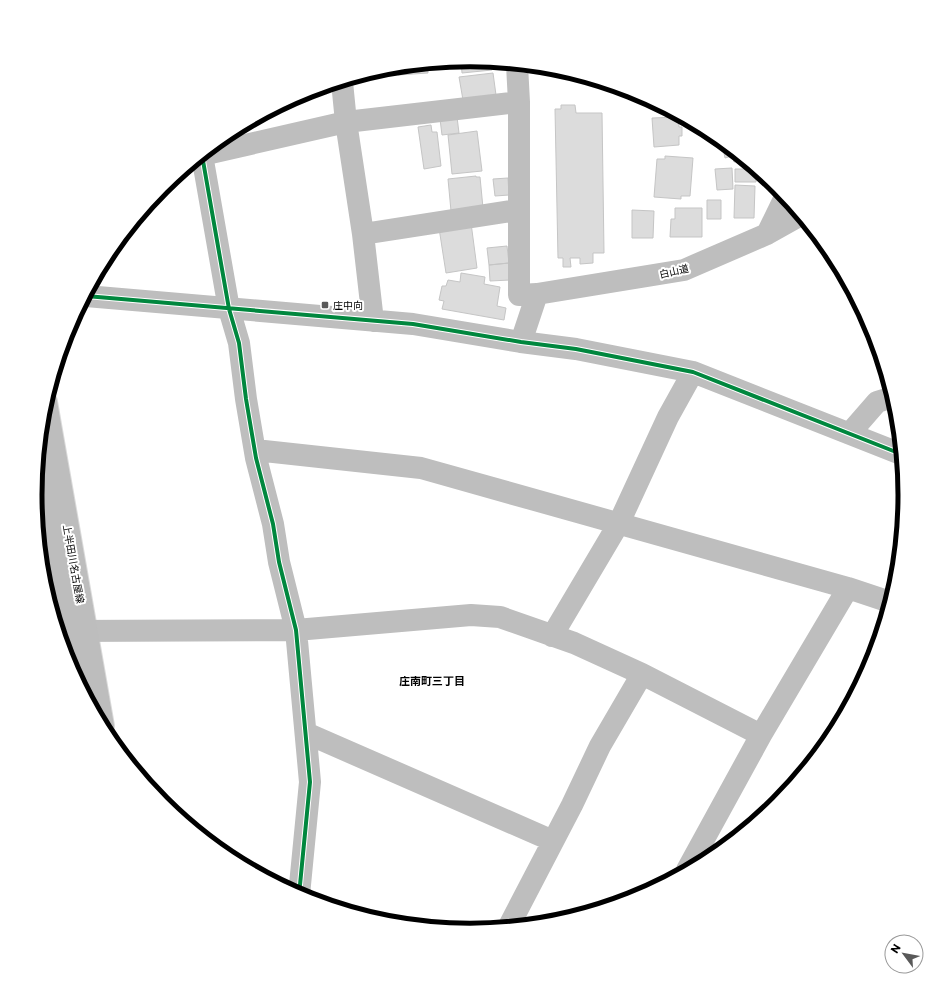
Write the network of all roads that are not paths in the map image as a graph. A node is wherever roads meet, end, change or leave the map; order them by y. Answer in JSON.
{"nodes":[{"id":1,"x":517,"y":70,"type":"edge"},
{"id":2,"x":342,"y":87,"type":"edge"},
{"id":3,"x":519,"y":102,"type":"junction"},
{"id":4,"x":346,"y":122,"type":"junction"},
{"id":5,"x":212,"y":153,"type":"edge"},
{"id":6,"x":203,"y":160,"type":"edge"},
{"id":7,"x":782,"y":202,"type":"edge"},
{"id":8,"x":518,"y":210,"type":"junction"},
{"id":9,"x":797,"y":218,"type":"edge"},
{"id":10,"x":363,"y":234,"type":"junction"},
{"id":11,"x":767,"y":234,"type":"junction"},
{"id":12,"x":537,"y":294,"type":"junction"},
{"id":13,"x":91,"y":296,"type":"edge"},
{"id":14,"x":229,"y":310,"type":"junction"},
{"id":15,"x":373,"y":321,"type":"junction"},
{"id":16,"x":521,"y":342,"type":"junction"},
{"id":17,"x":693,"y":372,"type":"junction"},
{"id":18,"x":887,"y":399,"type":"edge"},
{"id":19,"x":48,"y":423,"type":"edge"},
{"id":20,"x":850,"y":433,"type":"junction"},
{"id":21,"x":255,"y":450,"type":"junction"},
{"id":22,"x":895,"y":452,"type":"edge"},
{"id":23,"x":42,"y":483,"type":"edge"},
{"id":24,"x":619,"y":523,"type":"junction"},
{"id":25,"x":848,"y":588,"type":"junction"},
{"id":26,"x":884,"y":600,"type":"edge"},
{"id":27,"x":71,"y":630,"type":"edge"},
{"id":28,"x":296,"y":630,"type":"junction"},
{"id":29,"x":552,"y":636,"type":"junction"},
{"id":30,"x":75,"y":659,"type":"edge"},
{"id":31,"x":642,"y":674,"type":"junction"},
{"id":32,"x":94,"y":700,"type":"edge"},
{"id":33,"x":306,"y":733,"type":"junction"},
{"id":34,"x":761,"y":735,"type":"junction"},
{"id":35,"x":553,"y":841,"type":"junction"},
{"id":36,"x":692,"y":861,"type":"edge"},
{"id":37,"x":301,"y":888,"type":"edge"},
{"id":38,"x":512,"y":921,"type":"edge"}],
"edges":[{"from":1,"to":3,"type":"street"},
{"from":2,"to":4,"type":"street"},
{"from":3,"to":4,"type":"street"},
{"from":3,"to":8,"type":"street"},
{"from":4,"to":5,"type":"street"},
{"from":4,"to":10,"type":"street"},
{"from":6,"to":14,"type":"street"},
{"from":7,"to":11,"type":"street"},
{"from":8,"to":10,"type":"street"},
{"from":8,"to":12,"type":"street","name":"白山道"},
{"from":9,"to":11,"type":"street","name":"白山道"},
{"from":10,"to":15,"type":"street"},
{"from":11,"to":12,"type":"street","name":"白山道"},
{"from":12,"to":16,"type":"street"},
{"from":13,"to":14,"type":"street"},
{"from":14,"to":15,"type":"street"},
{"from":14,"to":21,"type":"street"},
{"from":15,"to":16,"type":"street"},
{"from":16,"to":17,"type":"street"},
{"from":17,"to":20,"type":"street"},
{"from":17,"to":24,"type":"street"},
{"from":18,"to":20,"type":"street"},
{"from":19,"to":27,"type":"main road","name":"上半田川名古屋線"},
{"from":20,"to":22,"type":"street"},
{"from":21,"to":24,"type":"street"},
{"from":21,"to":28,"type":"street"},
{"from":23,"to":27,"type":"main road","name":"上半田川名古屋線"},
{"from":24,"to":25,"type":"street"},
{"from":24,"to":29,"type":"street"},
{"from":25,"to":26,"type":"street"},
{"from":25,"to":34,"type":"street"},
{"from":27,"to":28,"type":"street"},
{"from":27,"to":30,"type":"main road","name":"上半田川名古屋線"},
{"from":27,"to":32,"type":"main road","name":"上半田川名古屋線"},
{"from":28,"to":29,"type":"street"},
{"from":28,"to":33,"type":"street"},
{"from":29,"to":31,"type":"street"},
{"from":31,"to":34,"type":"street"},
{"from":31,"to":35,"type":"street"},
{"from":33,"to":35,"type":"street"},
{"from":33,"to":37,"type":"street"},
{"from":34,"to":36,"type":"street"},
{"from":35,"to":38,"type":"street"}]}
